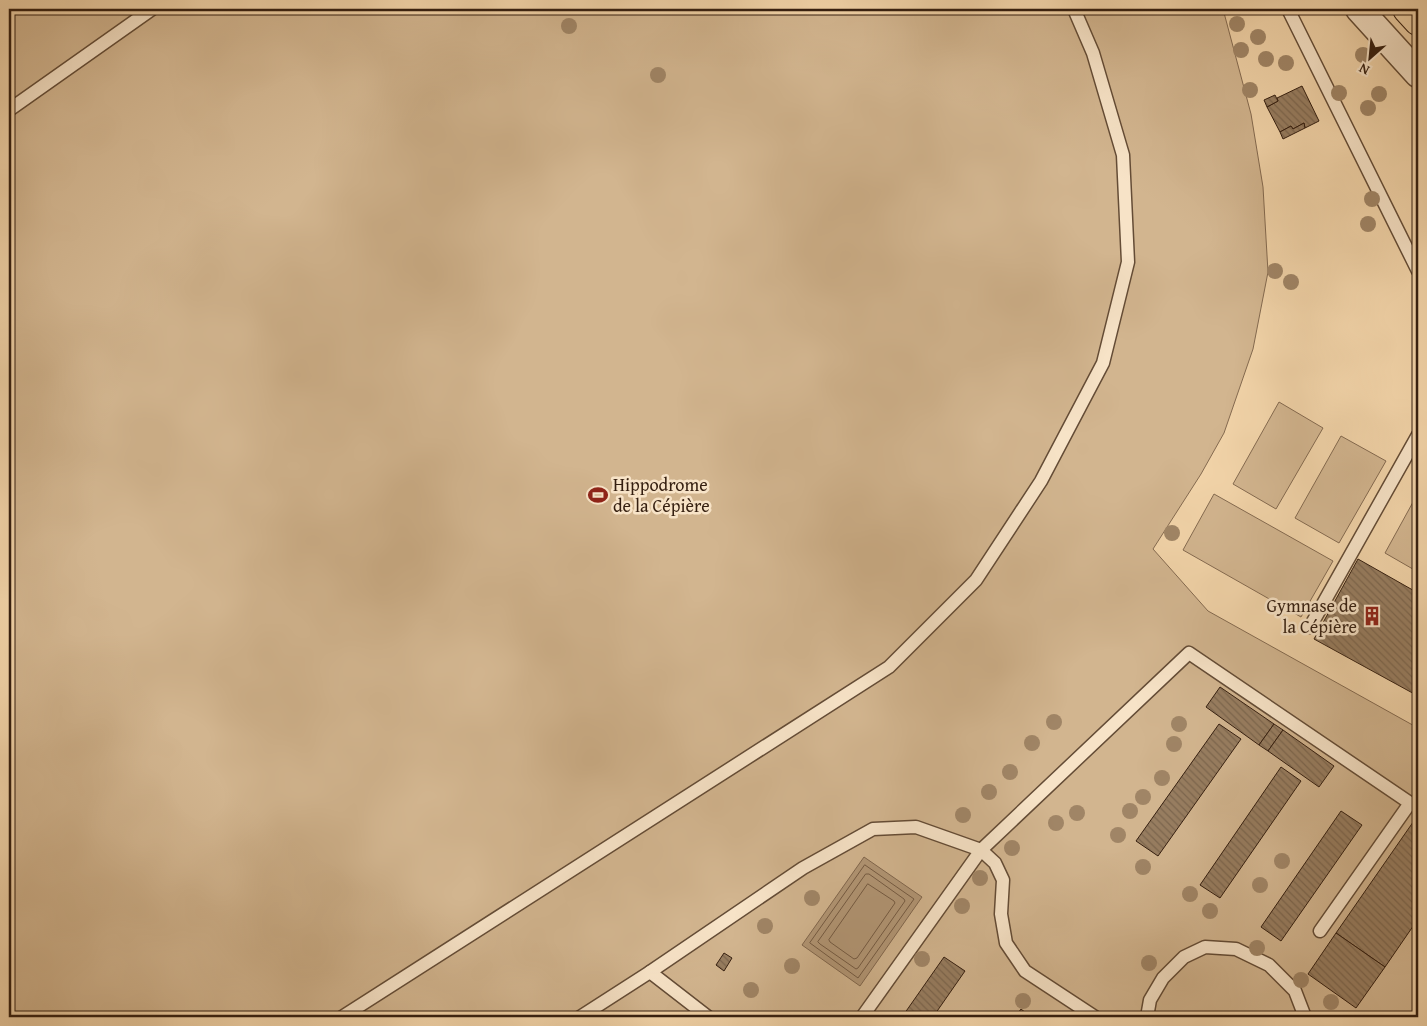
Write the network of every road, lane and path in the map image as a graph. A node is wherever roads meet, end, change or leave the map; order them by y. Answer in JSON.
{"nodes":[{"id":1,"x":152,"y":9,"type":"edge"},
{"id":2,"x":1074,"y":9,"type":"edge"},
{"id":3,"x":1288,"y":9,"type":"edge"},
{"id":4,"x":1358,"y":9,"type":"edge"},
{"id":5,"x":1407,"y":9,"type":"edge"},
{"id":6,"x":1418,"y":21,"type":"edge"},
{"id":7,"x":1418,"y":74,"type":"edge"},
{"id":8,"x":9,"y":110,"type":"edge"},
{"id":9,"x":1418,"y":271,"type":"edge"},
{"id":10,"x":1418,"y":435,"type":"edge"},
{"id":11,"x":1310,"y":627,"type":"dead end"},
{"id":12,"x":981,"y":850,"type":"junction"},
{"id":13,"x":1320,"y":931,"type":"dead end"},
{"id":14,"x":650,"y":972,"type":"junction"},
{"id":15,"x":342,"y":1017,"type":"edge"},
{"id":16,"x":580,"y":1017,"type":"edge"},
{"id":17,"x":708,"y":1017,"type":"edge"},
{"id":18,"x":862,"y":1017,"type":"edge"},
{"id":19,"x":1095,"y":1017,"type":"edge"},
{"id":20,"x":1147,"y":1017,"type":"edge"},
{"id":21,"x":1305,"y":1017,"type":"edge"}],
"edges":[{"from":1,"to":8,"type":"lane"},
{"from":2,"to":15,"type":"lane"},
{"from":3,"to":9,"type":"lane"},
{"from":4,"to":7,"type":"street"},
{"from":5,"to":6,"type":"highway"},
{"from":10,"to":11,"type":"lane"},
{"from":12,"to":13,"type":"lane"},
{"from":12,"to":14,"type":"lane"},
{"from":12,"to":18,"type":"lane"},
{"from":12,"to":19,"type":"lane"},
{"from":14,"to":16,"type":"lane"},
{"from":14,"to":17,"type":"lane"},
{"from":20,"to":21,"type":"lane"}]}
